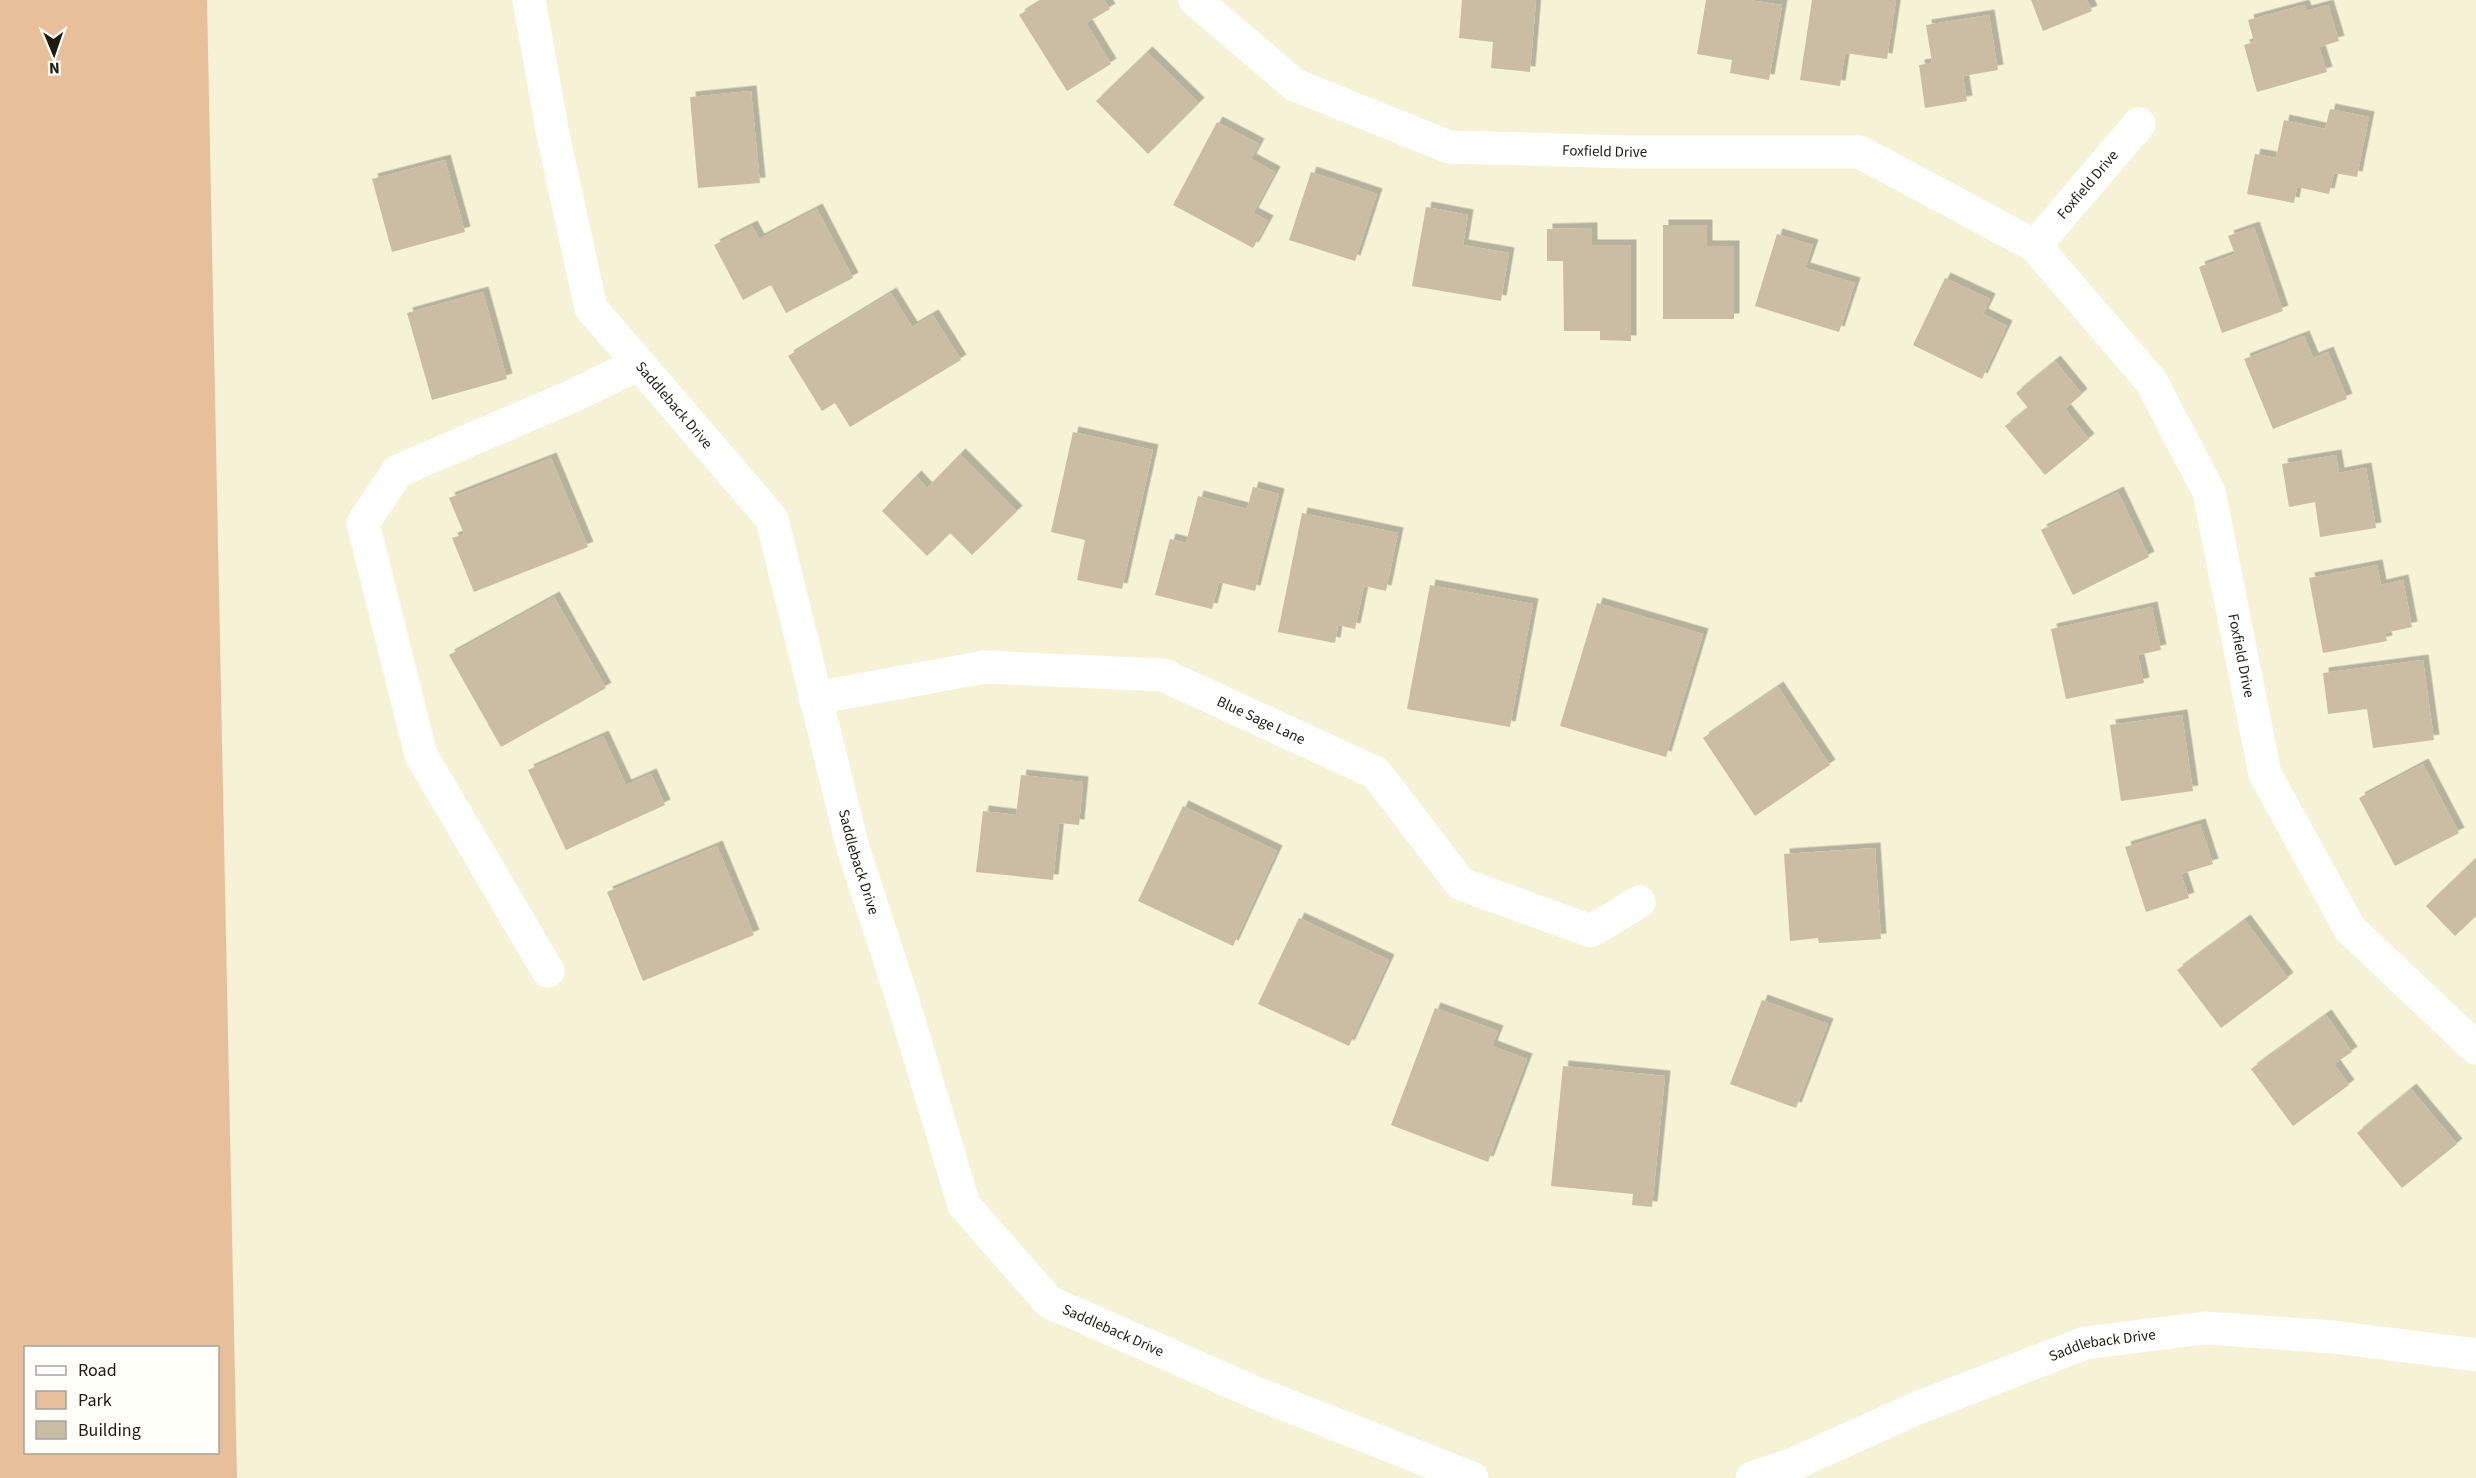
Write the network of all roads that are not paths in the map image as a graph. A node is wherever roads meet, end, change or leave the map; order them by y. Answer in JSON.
{"nodes":[{"id":1,"x":529,"y":0,"type":"edge"},
{"id":2,"x":1195,"y":0,"type":"edge"},
{"id":3,"x":2139,"y":124,"type":"dead end"},
{"id":4,"x":2035,"y":246,"type":"junction"},
{"id":5,"x":639,"y":364,"type":"junction"},
{"id":6,"x":815,"y":698,"type":"junction"},
{"id":7,"x":1639,"y":902,"type":"dead end"},
{"id":8,"x":548,"y":971,"type":"dead end"},
{"id":9,"x":2476,"y":1048,"type":"edge"},
{"id":10,"x":2476,"y":1356,"type":"edge"},
{"id":11,"x":1795,"y":1472,"type":"edge"},
{"id":12,"x":1472,"y":1478,"type":"edge"},
{"id":13,"x":1752,"y":1478,"type":"edge"}],
"edges":[{"from":1,"to":5,"type":"street","name":"Saddleback Drive"},
{"from":2,"to":4,"type":"street","name":"Foxfield Drive"},
{"from":3,"to":4,"type":"street","name":"Foxfield Drive"},
{"from":4,"to":9,"type":"street","name":"Foxfield Drive"},
{"from":5,"to":6,"type":"street","name":"Saddleback Drive"},
{"from":5,"to":8,"type":"street"},
{"from":6,"to":7,"type":"street","name":"Blue Sage Lane"},
{"from":6,"to":12,"type":"street","name":"Saddleback Drive"},
{"from":10,"to":11,"type":"street","name":"Saddleback Drive"},
{"from":11,"to":13,"type":"street","name":"Saddleback Drive"}]}
